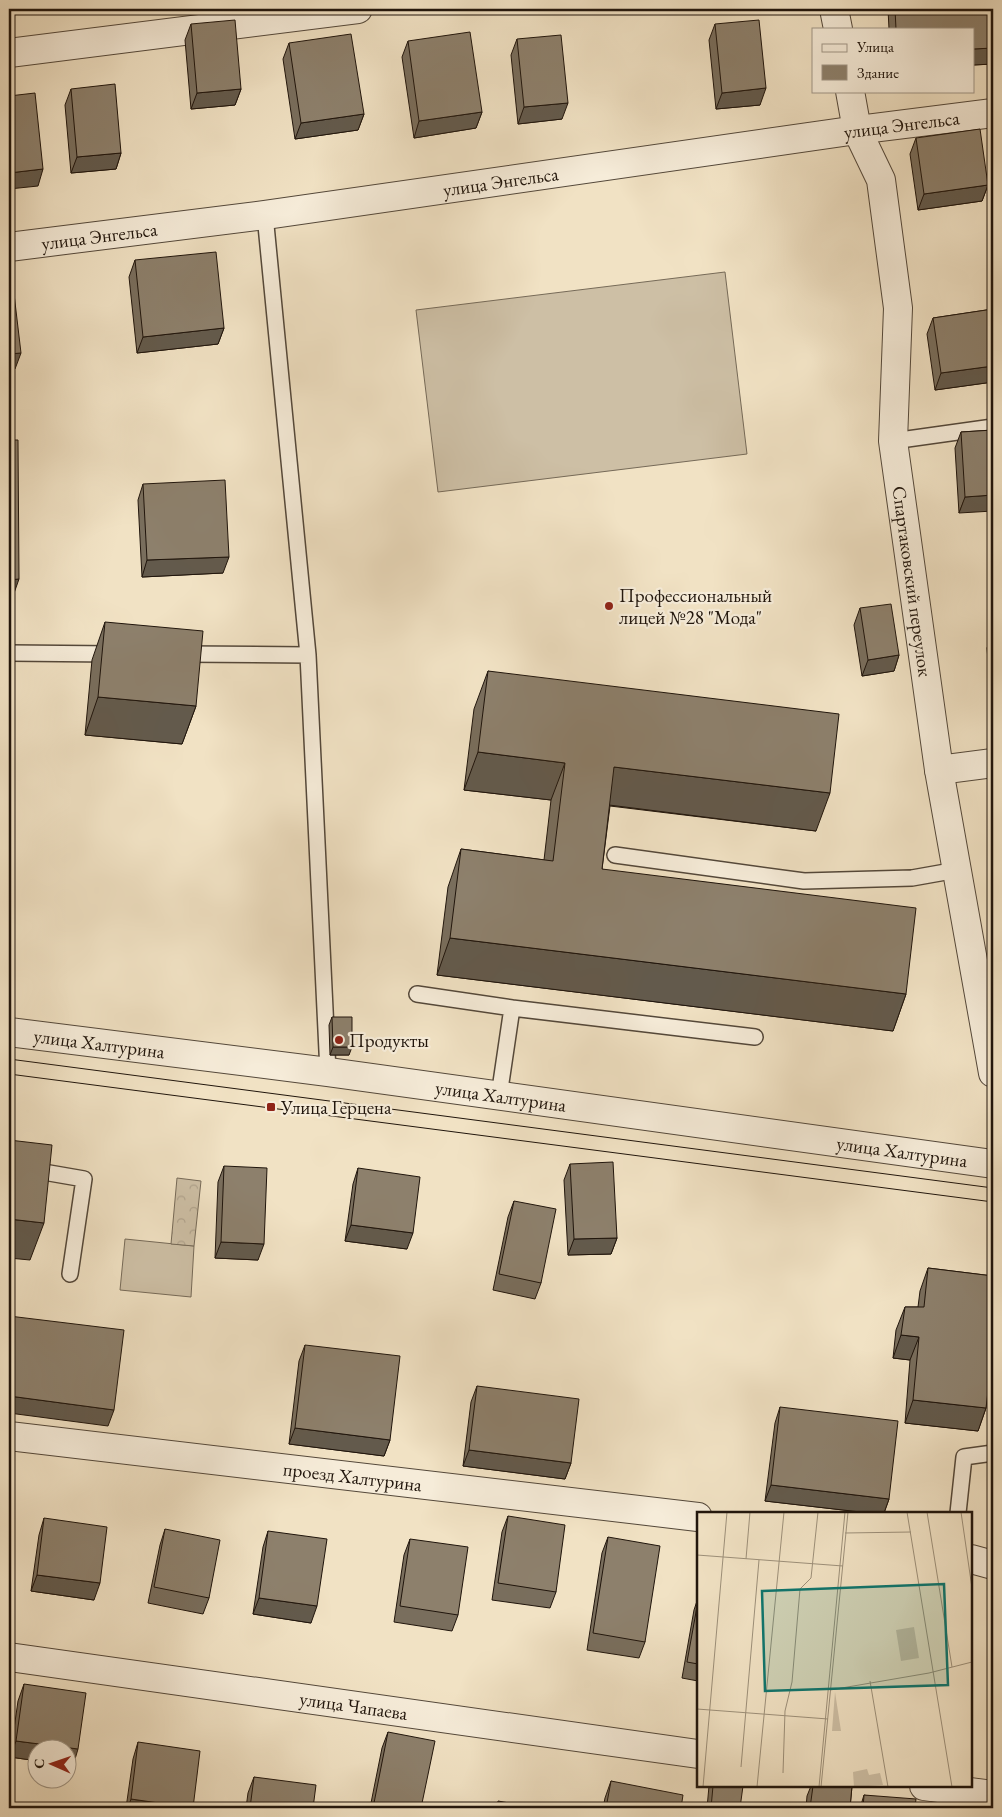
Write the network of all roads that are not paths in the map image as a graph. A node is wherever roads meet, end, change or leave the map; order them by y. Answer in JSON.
{"nodes":[{"id":1,"x":358,"y":9,"type":"edge"},
{"id":2,"x":834,"y":9,"type":"edge"},
{"id":3,"x":838,"y":28,"type":"edge"},
{"id":4,"x":9,"y":53,"type":"edge"},
{"id":5,"x":850,"y":92,"type":"edge"},
{"id":6,"x":993,"y":113,"type":"edge"},
{"id":7,"x":857,"y":130,"type":"junction"},
{"id":8,"x":265,"y":215,"type":"junction"},
{"id":9,"x":9,"y":247,"type":"edge"},
{"id":10,"x":993,"y":427,"type":"edge"},
{"id":11,"x":893,"y":441,"type":"junction"},
{"id":12,"x":9,"y":653,"type":"edge"},
{"id":13,"x":129,"y":654,"type":"edge"},
{"id":14,"x":168,"y":654,"type":"edge"},
{"id":15,"x":308,"y":655,"type":"junction"},
{"id":16,"x":993,"y":763,"type":"edge"},
{"id":17,"x":940,"y":770,"type":"junction"},
{"id":18,"x":615,"y":855,"type":"dead end"},
{"id":19,"x":957,"y":870,"type":"junction"},
{"id":20,"x":416,"y":994,"type":"dead end"},
{"id":21,"x":512,"y":1008,"type":"junction"},
{"id":22,"x":9,"y":1032,"type":"edge"},
{"id":23,"x":754,"y":1037,"type":"dead end"},
{"id":24,"x":328,"y":1072,"type":"junction"},
{"id":25,"x":993,"y":1073,"type":"edge"},
{"id":26,"x":499,"y":1096,"type":"junction"},
{"id":27,"x":993,"y":1164,"type":"edge"},
{"id":28,"x":9,"y":1166,"type":"edge"},
{"id":29,"x":70,"y":1274,"type":"dead end"},
{"id":30,"x":9,"y":1436,"type":"edge"},
{"id":31,"x":993,"y":1453,"type":"edge"},
{"id":32,"x":958,"y":1512,"type":"edge"},
{"id":33,"x":697,"y":1517,"type":"edge"},
{"id":34,"x":972,"y":1559,"type":"edge"},
{"id":35,"x":993,"y":1565,"type":"edge"},
{"id":36,"x":9,"y":1657,"type":"edge"},
{"id":37,"x":697,"y":1754,"type":"edge"},
{"id":38,"x":931,"y":1787,"type":"edge"},
{"id":39,"x":993,"y":1796,"type":"edge"}],
"edges":[{"from":1,"to":4,"type":"street"},
{"from":2,"to":3,"type":"street"},
{"from":5,"to":7,"type":"street","name":"Спартаковский переулок"},
{"from":6,"to":7,"type":"street","name":"улица Энгельса"},
{"from":7,"to":8,"type":"street","name":"улица Энгельса"},
{"from":7,"to":11,"type":"street","name":"Спартаковский переулок"},
{"from":8,"to":9,"type":"street","name":"улица Энгельса"},
{"from":8,"to":15,"type":"lane"},
{"from":10,"to":11,"type":"lane"},
{"from":11,"to":17,"type":"street","name":"Спартаковский переулок"},
{"from":12,"to":13,"type":"lane"},
{"from":14,"to":15,"type":"lane"},
{"from":15,"to":24,"type":"lane"},
{"from":16,"to":17,"type":"street"},
{"from":17,"to":19,"type":"street","name":"Спартаковский переулок"},
{"from":18,"to":19,"type":"lane"},
{"from":19,"to":25,"type":"street","name":"Спартаковский переулок"},
{"from":20,"to":21,"type":"lane"},
{"from":21,"to":23,"type":"lane"},
{"from":21,"to":26,"type":"lane"},
{"from":22,"to":24,"type":"street","name":"улица Халтурина"},
{"from":24,"to":26,"type":"street","name":"улица Халтурина"},
{"from":26,"to":27,"type":"street","name":"улица Халтурина"},
{"from":28,"to":29,"type":"lane"},
{"from":30,"to":33,"type":"street","name":"проезд Халтурина"},
{"from":31,"to":32,"type":"lane"},
{"from":34,"to":35,"type":"street"},
{"from":36,"to":37,"type":"street","name":"улица Чапаева"},
{"from":38,"to":39,"type":"street"}]}
